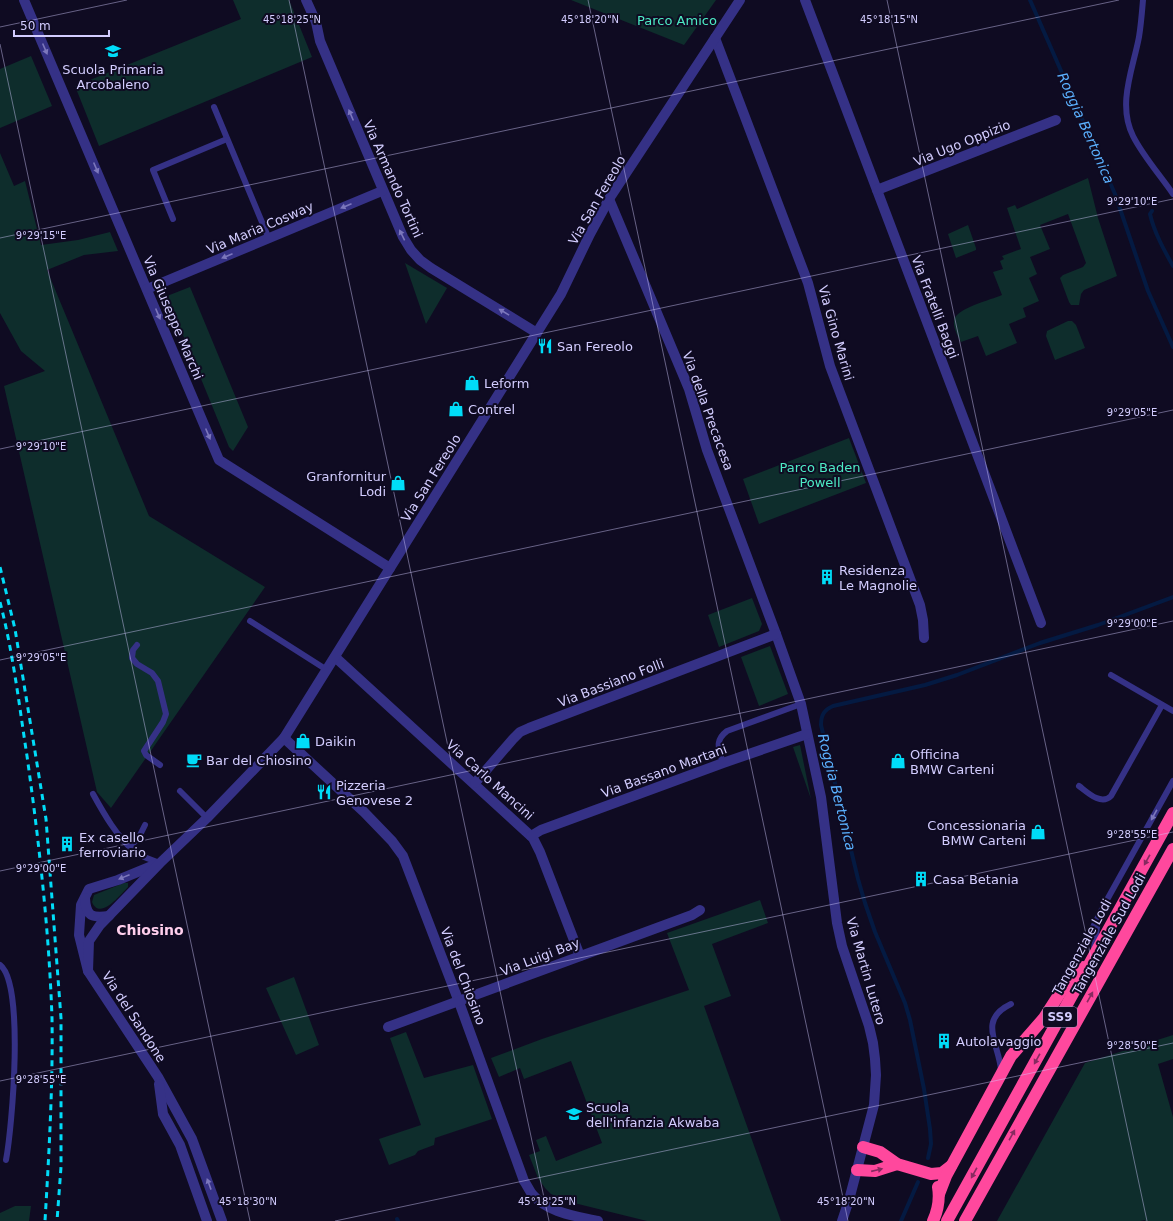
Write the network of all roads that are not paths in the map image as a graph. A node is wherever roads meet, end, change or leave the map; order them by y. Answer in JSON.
{"nodes":[{"id":1,"x":24,"y":0,"type":"edge"},
{"id":2,"x":306,"y":0,"type":"edge"},
{"id":3,"x":740,"y":0,"type":"edge"},
{"id":4,"x":805,"y":0,"type":"edge"},
{"id":5,"x":1142,"y":0,"type":"edge"},
{"id":6,"x":715,"y":38,"type":"junction"},
{"id":7,"x":214,"y":107,"type":"dead end"},
{"id":8,"x":1056,"y":120,"type":"dead end"},
{"id":9,"x":227,"y":139,"type":"junction"},
{"id":10,"x":877,"y":190,"type":"junction"},
{"id":11,"x":382,"y":191,"type":"junction"},
{"id":12,"x":1173,"y":194,"type":"edge"},
{"id":13,"x":609,"y":199,"type":"junction"},
{"id":14,"x":173,"y":219,"type":"dead end"},
{"id":15,"x":269,"y":238,"type":"junction"},
{"id":16,"x":148,"y":289,"type":"junction"},
{"id":17,"x":537,"y":333,"type":"junction"},
{"id":18,"x":390,"y":568,"type":"junction"},
{"id":19,"x":250,"y":621,"type":"dead end"},
{"id":20,"x":1041,"y":623,"type":"dead end"},
{"id":21,"x":776,"y":634,"type":"junction"},
{"id":22,"x":924,"y":638,"type":"dead end"},
{"id":23,"x":137,"y":645,"type":"dead end"},
{"id":24,"x":335,"y":657,"type":"junction"},
{"id":25,"x":327,"y":670,"type":"junction"},
{"id":26,"x":1111,"y":675,"type":"dead end"},
{"id":27,"x":801,"y":704,"type":"junction"},
{"id":28,"x":1162,"y":705,"type":"junction"},
{"id":29,"x":1173,"y":711,"type":"edge"},
{"id":30,"x":807,"y":734,"type":"junction"},
{"id":31,"x":284,"y":738,"type":"junction"},
{"id":32,"x":723,"y":763,"type":"junction"},
{"id":33,"x":160,"y":765,"type":"dead end"},
{"id":34,"x":1173,"y":781,"type":"edge"},
{"id":35,"x":475,"y":784,"type":"junction"},
{"id":36,"x":1079,"y":786,"type":"dead end"},
{"id":37,"x":180,"y":791,"type":"dead end"},
{"id":38,"x":93,"y":794,"type":"dead end"},
{"id":39,"x":1173,"y":813,"type":"edge"},
{"id":40,"x":207,"y":818,"type":"junction"},
{"id":41,"x":145,"y":825,"type":"dead end"},
{"id":42,"x":531,"y":836,"type":"junction"},
{"id":43,"x":130,"y":847,"type":"junction"},
{"id":44,"x":1173,"y":849,"type":"edge"},
{"id":45,"x":160,"y":863,"type":"junction"},
{"id":46,"x":85,"y":897,"type":"junction"},
{"id":47,"x":700,"y":910,"type":"dead end"},
{"id":48,"x":1099,"y":914,"type":"junction"},
{"id":49,"x":110,"y":916,"type":"junction"},
{"id":50,"x":580,"y":956,"type":"junction"},
{"id":51,"x":1093,"y":958,"type":"junction"},
{"id":52,"x":0,"y":965,"type":"edge"},
{"id":53,"x":88,"y":971,"type":"junction"},
{"id":54,"x":1062,"y":990,"type":"junction"},
{"id":55,"x":459,"y":1002,"type":"junction"},
{"id":56,"x":1011,"y":1004,"type":"dead end"},
{"id":57,"x":388,"y":1027,"type":"dead end"},
{"id":58,"x":997,"y":1051,"type":"junction"},
{"id":59,"x":1014,"y":1052,"type":"junction"},
{"id":60,"x":158,"y":1077,"type":"junction"},
{"id":61,"x":999,"y":1079,"type":"junction"},
{"id":62,"x":863,"y":1147,"type":"junction"},
{"id":63,"x":6,"y":1160,"type":"dead end"},
{"id":64,"x":897,"y":1164,"type":"junction"},
{"id":65,"x":953,"y":1164,"type":"junction"},
{"id":66,"x":857,"y":1170,"type":"junction"},
{"id":67,"x":931,"y":1174,"type":"junction"},
{"id":68,"x":980,"y":1193,"type":"junction"},
{"id":69,"x":940,"y":1194,"type":"junction"},
{"id":70,"x":207,"y":1221,"type":"edge"},
{"id":71,"x":222,"y":1221,"type":"edge"},
{"id":72,"x":598,"y":1221,"type":"edge"},
{"id":73,"x":842,"y":1221,"type":"edge"},
{"id":74,"x":933,"y":1221,"type":"edge"},
{"id":75,"x":947,"y":1221,"type":"edge"},
{"id":76,"x":965,"y":1221,"type":"edge"},
{"id":77,"x":973,"y":1221,"type":"edge"}],
"edges":[{"from":1,"to":16,"type":"street","name":"Via Giuseppe Marchi","one_way":true},
{"from":11,"to":2,"type":"street","name":"Via Armando Tortini","one_way":true},
{"from":3,"to":6,"type":"street","name":"Via San Fereolo"},
{"from":4,"to":10,"type":"street","name":"Via Fratelli Baggi"},
{"from":5,"to":12,"type":"lane"},
{"from":6,"to":13,"type":"street","name":"Via San Fereolo"},
{"from":6,"to":22,"type":"street","name":"Via Gino Marini"},
{"from":7,"to":9,"type":"lane"},
{"from":8,"to":10,"type":"street","name":"Via Ugo Oppizio"},
{"from":9,"to":14,"type":"lane"},
{"from":9,"to":15,"type":"lane"},
{"from":10,"to":20,"type":"street","name":"Via Fratelli Baggi"},
{"from":11,"to":15,"type":"street","name":"Via Maria Cosway","one_way":true},
{"from":17,"to":11,"type":"street","name":"Via Armando Tortini","one_way":true},
{"from":13,"to":17,"type":"street","name":"Via San Fereolo"},
{"from":13,"to":21,"type":"street","name":"Via della Precacesa"},
{"from":15,"to":16,"type":"street","name":"Via Maria Cosway","one_way":true},
{"from":16,"to":18,"type":"street","name":"Via Giuseppe Marchi","one_way":true},
{"from":17,"to":18,"type":"street","name":"Via San Fereolo"},
{"from":18,"to":24,"type":"street","name":"Via San Fereolo"},
{"from":19,"to":25,"type":"lane"},
{"from":21,"to":27,"type":"street","name":"Via Martin Lutero"},
{"from":21,"to":35,"type":"street","name":"Via Bassiano Folli"},
{"from":23,"to":33,"type":"lane"},
{"from":24,"to":25,"type":"street","name":"Via San Fereolo"},
{"from":24,"to":35,"type":"street","name":"Via Carlo Mancini"},
{"from":25,"to":31,"type":"street","name":"Via San Fereolo"},
{"from":26,"to":28,"type":"lane"},
{"from":27,"to":30,"type":"street","name":"Via Martin Lutero"},
{"from":27,"to":32,"type":"lane"},
{"from":28,"to":29,"type":"lane"},
{"from":28,"to":36,"type":"lane"},
{"from":30,"to":32,"type":"street","name":"Via Bassano Martani"},
{"from":30,"to":62,"type":"street","name":"Via Martin Lutero"},
{"from":31,"to":40,"type":"street","name":"Via San Fereolo"},
{"from":31,"to":55,"type":"street","name":"Via del Chiosino"},
{"from":32,"to":42,"type":"street","name":"Via Bassano Martani"},
{"from":34,"to":48,"type":"lane","one_way":true},
{"from":35,"to":42,"type":"street","name":"Via Carlo Mancini"},
{"from":37,"to":40,"type":"lane"},
{"from":38,"to":43,"type":"lane"},
{"from":39,"to":51,"type":"highway","name":"Tangenziale Lodi","number":"SS9","one_way":true},
{"from":40,"to":45,"type":"street","name":"Via San Fereolo"},
{"from":41,"to":43,"type":"lane"},
{"from":42,"to":50,"type":"street","name":"Via Carlo Mancini"},
{"from":43,"to":45,"type":"lane"},
{"from":68,"to":44,"type":"highway","name":"Tangenziale Sud Lodi","number":"SS9","one_way":true},
{"from":45,"to":46,"type":"street","one_way":true},
{"from":45,"to":49,"type":"street","name":"Via San Fereolo"},
{"from":46,"to":49,"type":"street"},
{"from":46,"to":53,"type":"street"},
{"from":47,"to":50,"type":"street","name":"Via Luigi Bay"},
{"from":48,"to":51,"type":"lane"},
{"from":48,"to":54,"type":"lane"},
{"from":49,"to":53,"type":"street","name":"Via San Fereolo"},
{"from":50,"to":55,"type":"street","name":"Via Luigi Bay"},
{"from":51,"to":54,"type":"highway"},
{"from":51,"to":75,"type":"highway","name":"Tangenziale Lodi","number":"SS9","one_way":true},
{"from":52,"to":63,"type":"lane"},
{"from":53,"to":60,"type":"street","name":"Via del Sandone"},
{"from":54,"to":59,"type":"highway"},
{"from":55,"to":57,"type":"street","name":"Via Luigi Bay"},
{"from":55,"to":72,"type":"street","name":"Via del Chiosino"},
{"from":56,"to":58,"type":"lane"},
{"from":58,"to":59,"type":"lane"},
{"from":58,"to":61,"type":"lane"},
{"from":59,"to":61,"type":"highway"},
{"from":60,"to":70,"type":"street","name":"Via del Sandone"},
{"from":71,"to":60,"type":"street","name":"Via del Sandone","one_way":true},
{"from":61,"to":65,"type":"highway"},
{"from":62,"to":64,"type":"highway"},
{"from":62,"to":66,"type":"street","name":"Via Martin Lutero"},
{"from":66,"to":64,"type":"highway","one_way":true},
{"from":64,"to":67,"type":"highway"},
{"from":65,"to":67,"type":"highway"},
{"from":65,"to":69,"type":"highway"},
{"from":66,"to":73,"type":"street","name":"Via Martin Lutero"},
{"from":67,"to":69,"type":"highway"},
{"from":68,"to":76,"type":"highway","name":"Tangenziale Sud Lodi","number":"SS9"},
{"from":68,"to":77,"type":"highway"},
{"from":69,"to":74,"type":"highway"}]}
